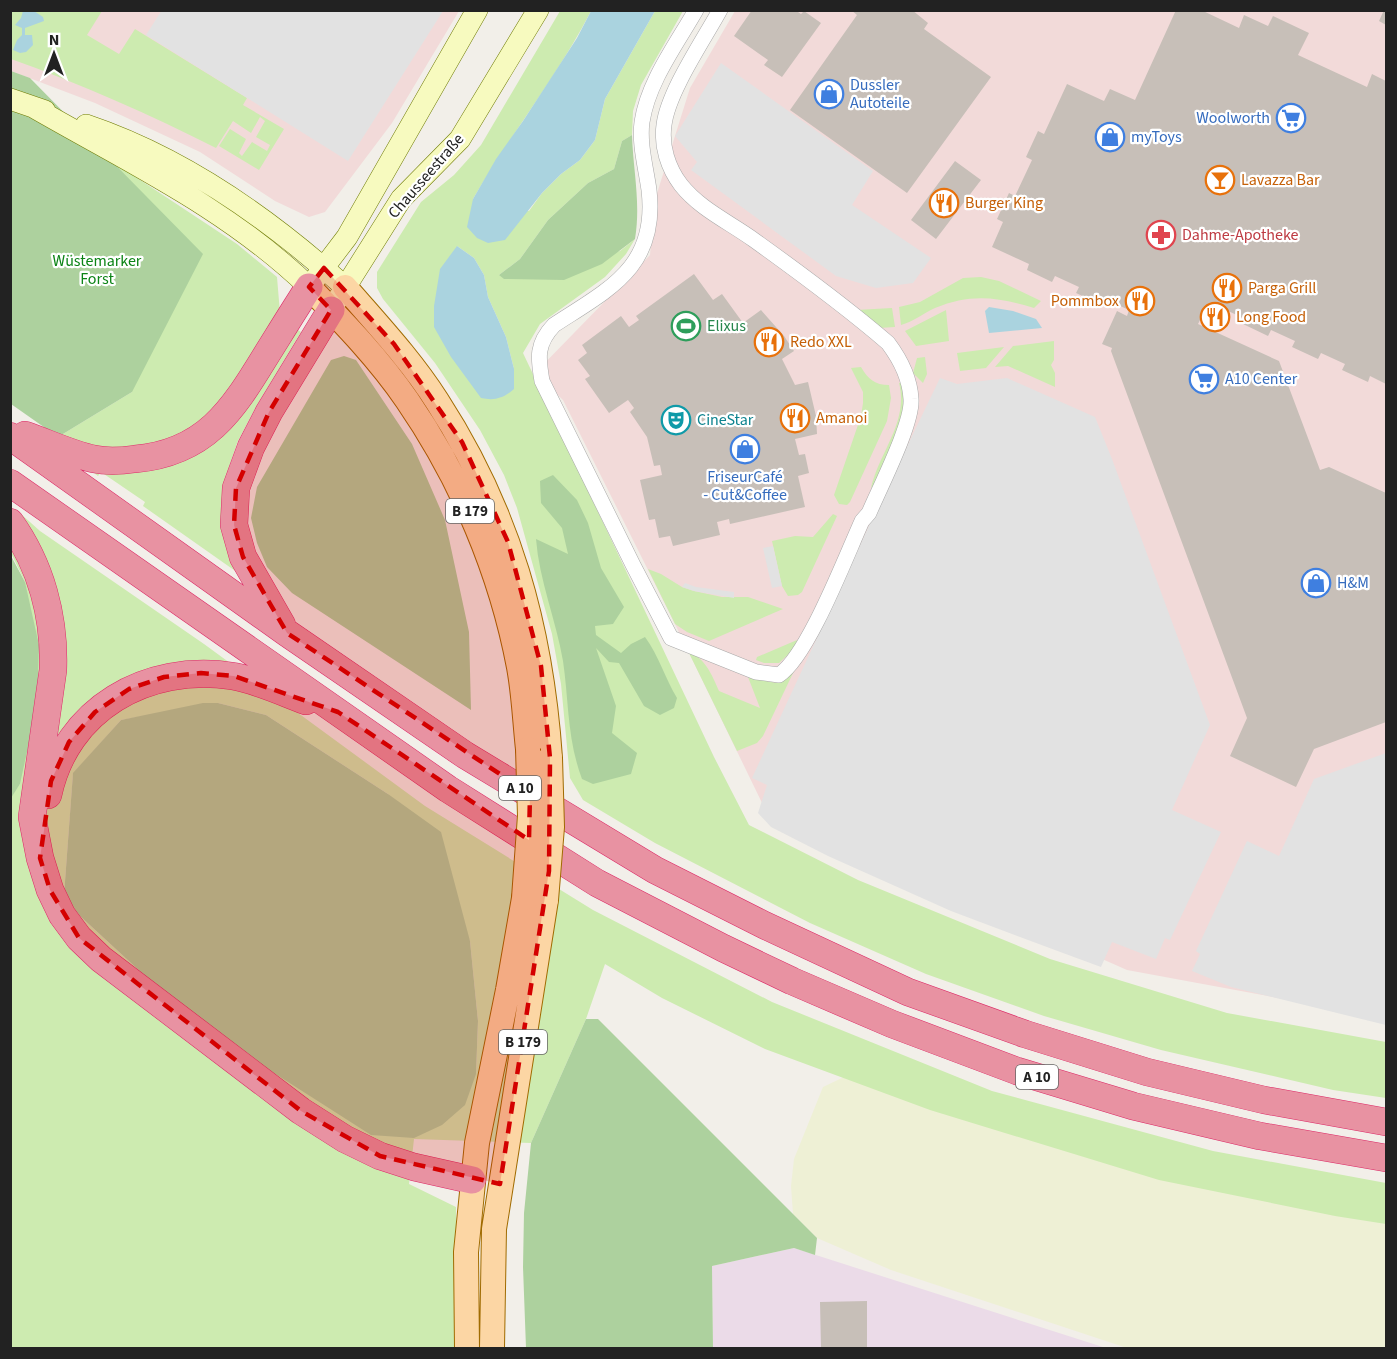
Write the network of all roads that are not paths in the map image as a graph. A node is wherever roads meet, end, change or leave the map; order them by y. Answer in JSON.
{"nodes":[{"id":1,"x":477,"y":10,"type":"edge"},
{"id":2,"x":538,"y":10,"type":"edge"},
{"id":3,"x":696,"y":10,"type":"edge"},
{"id":4,"x":720,"y":10,"type":"edge"},
{"id":5,"x":10,"y":99,"type":"edge"},
{"id":6,"x":316,"y":277,"type":"junction"},
{"id":7,"x":345,"y":287,"type":"junction"},
{"id":8,"x":331,"y":310,"type":"junction"},
{"id":9,"x":10,"y":430,"type":"edge"},
{"id":10,"x":10,"y":436,"type":"edge"},
{"id":11,"x":10,"y":483,"type":"edge"},
{"id":12,"x":10,"y":522,"type":"edge"},
{"id":13,"x":287,"y":633,"type":"junction"},
{"id":14,"x":338,"y":712,"type":"junction"},
{"id":15,"x":40,"y":858,"type":"junction"},
{"id":16,"x":535,"y":899,"type":"junction"},
{"id":17,"x":1386,"y":1122,"type":"edge"},
{"id":18,"x":1386,"y":1158,"type":"edge"},
{"id":19,"x":472,"y":1180,"type":"junction"},
{"id":20,"x":500,"y":1184,"type":"junction"},
{"id":21,"x":467,"y":1348,"type":"edge"},
{"id":22,"x":492,"y":1348,"type":"edge"}],
"edges":[{"from":1,"to":6,"type":"street","name":"Chausseestraße"},
{"from":2,"to":7,"type":"street","name":"Chausseestraße"},
{"from":3,"to":4,"type":"street"},
{"from":5,"to":6,"type":"street"},
{"from":6,"to":7,"type":"street"},
{"from":6,"to":8,"type":"main road","number":"B 179"},
{"from":6,"to":9,"type":"highway"},
{"from":7,"to":8,"type":"street","name":"Chausseestraße"},
{"from":7,"to":16,"type":"main road","number":"B 179","bridge":true},
{"from":8,"to":13,"type":"highway"},
{"from":8,"to":16,"type":"main road","number":"B 179","bridge":true},
{"from":10,"to":13,"type":"highway","number":"A 10"},
{"from":11,"to":14,"type":"highway","number":"A 10"},
{"from":12,"to":15,"type":"highway"},
{"from":13,"to":17,"type":"highway","number":"A 10"},
{"from":14,"to":15,"type":"highway"},
{"from":14,"to":18,"type":"highway","number":"A 10"},
{"from":15,"to":19,"type":"highway"},
{"from":16,"to":19,"type":"main road","number":"B 179"},
{"from":16,"to":20,"type":"main road","number":"B 179"},
{"from":19,"to":20,"type":"main road"},
{"from":19,"to":21,"type":"main road","number":"B 179"},
{"from":20,"to":22,"type":"main road","number":"B 179"}]}
